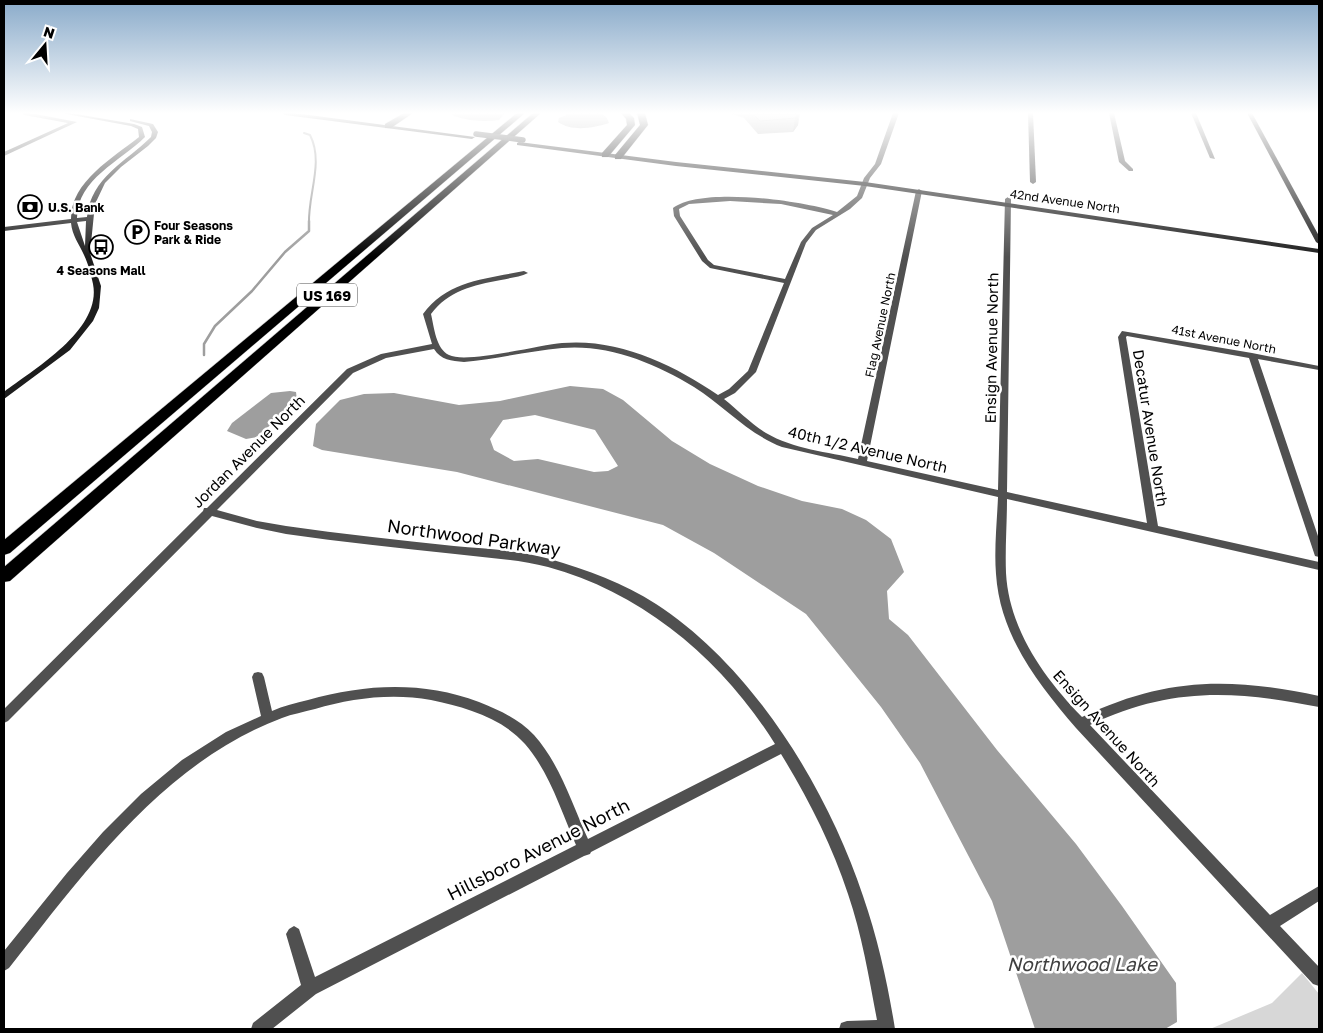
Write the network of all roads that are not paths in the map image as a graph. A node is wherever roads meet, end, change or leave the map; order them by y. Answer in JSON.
{"nodes":[{"id":1,"x":110,"y":161,"type":"edge"},
{"id":2,"x":123,"y":161,"type":"edge"},
{"id":3,"x":463,"y":161,"type":"edge"},
{"id":4,"x":482,"y":161,"type":"edge"},
{"id":5,"x":679,"y":161,"type":"edge"},
{"id":6,"x":879,"y":161,"type":"edge"},
{"id":7,"x":1032,"y":161,"type":"edge"},
{"id":8,"x":1122,"y":161,"type":"edge"},
{"id":9,"x":1275,"y":161,"type":"edge"},
{"id":10,"x":1131,"y":170,"type":"dead end"},
{"id":11,"x":866,"y":181,"type":"junction"},
{"id":12,"x":1033,"y":182,"type":"dead end"},
{"id":13,"x":919,"y":192,"type":"junction"},
{"id":14,"x":1008,"y":202,"type":"junction"},
{"id":15,"x":75,"y":207,"type":"junction"},
{"id":16,"x":838,"y":214,"type":"junction"},
{"id":17,"x":89,"y":219,"type":"junction"},
{"id":18,"x":73,"y":221,"type":"junction"},
{"id":19,"x":35,"y":226,"type":"junction"},
{"id":20,"x":4,"y":229,"type":"edge"},
{"id":21,"x":1319,"y":242,"type":"edge"},
{"id":22,"x":1319,"y":251,"type":"edge"},
{"id":23,"x":87,"y":253,"type":"junction"},
{"id":24,"x":524,"y":273,"type":"dead end"},
{"id":25,"x":788,"y":282,"type":"junction"},
{"id":26,"x":1125,"y":333,"type":"joint"},
{"id":27,"x":436,"y":346,"type":"junction"},
{"id":28,"x":1252,"y":355,"type":"junction"},
{"id":29,"x":1319,"y":368,"type":"edge"},
{"id":30,"x":4,"y":396,"type":"edge"},
{"id":31,"x":718,"y":399,"type":"junction"},
{"id":32,"x":862,"y":463,"type":"junction"},
{"id":33,"x":1003,"y":494,"type":"junction"},
{"id":34,"x":208,"y":511,"type":"junction"},
{"id":35,"x":1153,"y":528,"type":"junction"},
{"id":36,"x":4,"y":548,"type":"edge"},
{"id":37,"x":1319,"y":553,"type":"edge"},
{"id":38,"x":1319,"y":566,"type":"edge"},
{"id":39,"x":4,"y":576,"type":"edge"},
{"id":40,"x":258,"y":677,"type":"dead end"},
{"id":41,"x":1319,"y":701,"type":"edge"},
{"id":42,"x":4,"y":717,"type":"edge"},
{"id":43,"x":267,"y":717,"type":"junction"},
{"id":44,"x":1080,"y":724,"type":"junction"},
{"id":45,"x":784,"y":746,"type":"junction"},
{"id":46,"x":585,"y":849,"type":"junction"},
{"id":47,"x":1319,"y":894,"type":"edge"},
{"id":48,"x":1269,"y":924,"type":"junction"},
{"id":49,"x":294,"y":934,"type":"dead end"},
{"id":50,"x":4,"y":963,"type":"edge"},
{"id":51,"x":1319,"y":978,"type":"edge"},
{"id":52,"x":310,"y":988,"type":"junction"},
{"id":53,"x":259,"y":1029,"type":"edge"},
{"id":54,"x":847,"y":1029,"type":"edge"},
{"id":55,"x":887,"y":1029,"type":"edge"}],
"edges":[{"from":1,"to":15,"type":"street"},
{"from":2,"to":17,"type":"street"},
{"from":3,"to":36,"type":"highway","number":"US 169"},
{"from":4,"to":39,"type":"highway","number":"US 169"},
{"from":5,"to":11,"type":"street","name":"42nd Avenue North"},
{"from":6,"to":11,"type":"street"},
{"from":7,"to":12,"type":"street"},
{"from":8,"to":10,"type":"street"},
{"from":9,"to":21,"type":"street"},
{"from":11,"to":13,"type":"street","name":"42nd Avenue North"},
{"from":11,"to":14,"type":"street","name":"42nd Avenue North"},
{"from":11,"to":16,"type":"street"},
{"from":13,"to":14,"type":"street","name":"42nd Avenue North"},
{"from":13,"to":32,"type":"street","name":"Flag Avenue North"},
{"from":14,"to":22,"type":"street","name":"42nd Avenue North"},
{"from":14,"to":33,"type":"street","name":"Ensign Avenue North"},
{"from":15,"to":18,"type":"street"},
{"from":15,"to":19,"type":"street"},
{"from":16,"to":25,"type":"street"},
{"from":16,"to":25,"type":"street"},
{"from":17,"to":18,"type":"street"},
{"from":17,"to":23,"type":"street"},
{"from":18,"to":19,"type":"street"},
{"from":18,"to":23,"type":"street"},
{"from":19,"to":20,"type":"street"},
{"from":23,"to":30,"type":"street"},
{"from":24,"to":27,"type":"street"},
{"from":25,"to":31,"type":"street"},
{"from":26,"to":28,"type":"street","name":"41st Avenue North"},
{"from":26,"to":35,"type":"street","name":"Decatur Avenue North"},
{"from":27,"to":31,"type":"street","name":"40th 1/2 Avenue North"},
{"from":27,"to":34,"type":"street","name":"Jordan Avenue North"},
{"from":28,"to":29,"type":"street","name":"41st Avenue North"},
{"from":28,"to":37,"type":"street"},
{"from":31,"to":32,"type":"street","name":"40th 1/2 Avenue North"},
{"from":32,"to":33,"type":"street","name":"40th 1/2 Avenue North"},
{"from":33,"to":35,"type":"street","name":"40th 1/2 Avenue North"},
{"from":33,"to":44,"type":"street","name":"Ensign Avenue North"},
{"from":34,"to":42,"type":"street","name":"Jordan Avenue North"},
{"from":34,"to":45,"type":"street","name":"Northwood Parkway"},
{"from":35,"to":38,"type":"street","name":"40th 1/2 Avenue North"},
{"from":40,"to":43,"type":"street"},
{"from":41,"to":44,"type":"street"},
{"from":43,"to":46,"type":"street"},
{"from":43,"to":50,"type":"street"},
{"from":44,"to":48,"type":"street","name":"Ensign Avenue North"},
{"from":45,"to":46,"type":"street","name":"Hillsboro Avenue North"},
{"from":45,"to":55,"type":"street","name":"Northwood Parkway"},
{"from":46,"to":52,"type":"street","name":"Hillsboro Avenue North"},
{"from":47,"to":48,"type":"street"},
{"from":48,"to":51,"type":"street","name":"Ensign Avenue North"},
{"from":49,"to":52,"type":"street"},
{"from":52,"to":53,"type":"street","name":"Hillsboro Avenue North"},
{"from":54,"to":55,"type":"street"}]}
